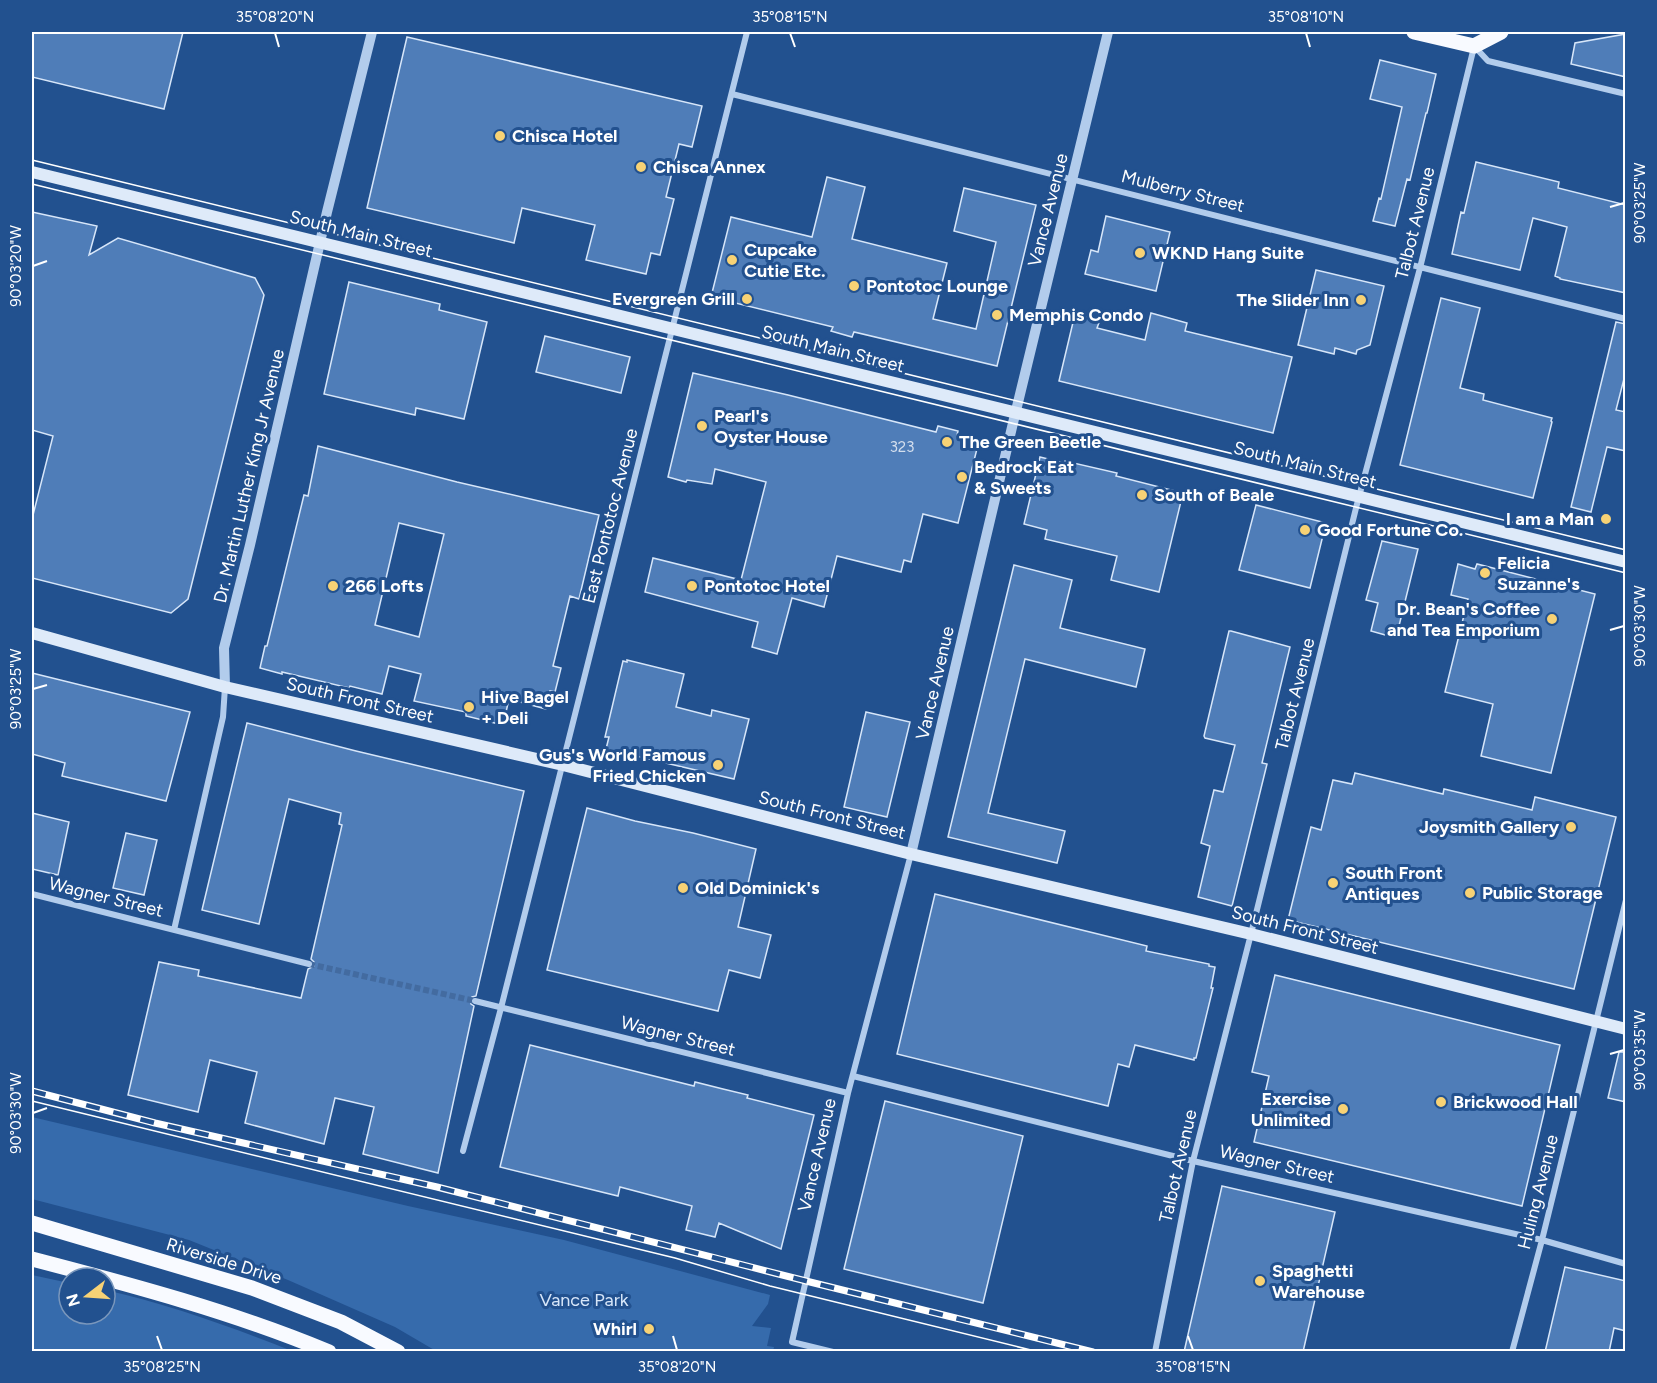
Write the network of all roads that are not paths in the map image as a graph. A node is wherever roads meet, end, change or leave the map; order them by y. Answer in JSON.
{"nodes":[{"id":1,"x":372,"y":32,"type":"edge"},
{"id":2,"x":747,"y":32,"type":"edge"},
{"id":3,"x":1108,"y":32,"type":"edge"},
{"id":4,"x":1414,"y":32,"type":"edge"},
{"id":5,"x":1501,"y":32,"type":"edge"},
{"id":6,"x":1474,"y":46,"type":"junction"},
{"id":7,"x":732,"y":94,"type":"junction"},
{"id":8,"x":1626,"y":94,"type":"edge"},
{"id":9,"x":32,"y":172,"type":"edge"},
{"id":10,"x":1073,"y":178,"type":"junction"},
{"id":11,"x":320,"y":242,"type":"junction"},
{"id":12,"x":1420,"y":268,"type":"junction"},
{"id":13,"x":1626,"y":319,"type":"edge"},
{"id":14,"x":673,"y":329,"type":"junction"},
{"id":15,"x":1016,"y":412,"type":"junction"},
{"id":16,"x":1360,"y":497,"type":"junction"},
{"id":17,"x":1626,"y":562,"type":"edge"},
{"id":18,"x":32,"y":633,"type":"edge"},
{"id":19,"x":225,"y":687,"type":"junction"},
{"id":20,"x":563,"y":765,"type":"junction"},
{"id":21,"x":911,"y":854,"type":"junction"},
{"id":22,"x":32,"y":894,"type":"edge"},
{"id":23,"x":1626,"y":900,"type":"edge"},
{"id":24,"x":174,"y":930,"type":"junction"},
{"id":25,"x":1251,"y":934,"type":"junction"},
{"id":26,"x":309,"y":964,"type":"tunnel mouth"},
{"id":27,"x":475,"y":1001,"type":"tunnel mouth"},
{"id":28,"x":501,"y":1008,"type":"junction"},
{"id":29,"x":1595,"y":1022,"type":"junction"},
{"id":30,"x":1626,"y":1029,"type":"edge"},
{"id":31,"x":853,"y":1076,"type":"junction"},
{"id":32,"x":848,"y":1093,"type":"junction"},
{"id":33,"x":463,"y":1151,"type":"dead end"},
{"id":34,"x":1193,"y":1161,"type":"junction"},
{"id":35,"x":32,"y":1223,"type":"edge"},
{"id":36,"x":1542,"y":1240,"type":"junction"},
{"id":37,"x":32,"y":1259,"type":"edge"},
{"id":38,"x":1626,"y":1264,"type":"edge"},
{"id":39,"x":329,"y":1352,"type":"edge"},
{"id":40,"x":399,"y":1352,"type":"edge"},
{"id":41,"x":833,"y":1352,"type":"edge"},
{"id":42,"x":1155,"y":1352,"type":"edge"},
{"id":43,"x":1512,"y":1352,"type":"edge"}],
"edges":[{"from":1,"to":11,"type":"street","name":"Dr. Martin Luther King Jr Avenue"},
{"from":2,"to":7,"type":"street","name":"East Pontotoc Avenue"},
{"from":3,"to":10,"type":"street","name":"Vance Avenue"},
{"from":4,"to":6,"type":"main road"},
{"from":5,"to":6,"type":"main road"},
{"from":6,"to":8,"type":"street"},
{"from":6,"to":12,"type":"street","name":"Talbot Avenue"},
{"from":7,"to":10,"type":"street","name":"Mulberry Street"},
{"from":7,"to":14,"type":"street","name":"East Pontotoc Avenue"},
{"from":9,"to":11,"type":"main road","name":"South Main Street"},
{"from":10,"to":12,"type":"street","name":"Mulberry Street"},
{"from":10,"to":15,"type":"street","name":"Vance Avenue"},
{"from":11,"to":14,"type":"main road","name":"South Main Street"},
{"from":11,"to":19,"type":"street","name":"Dr. Martin Luther King Jr Avenue"},
{"from":12,"to":13,"type":"street","name":"Mulberry Street"},
{"from":12,"to":16,"type":"street","name":"Talbot Avenue"},
{"from":14,"to":15,"type":"main road","name":"South Main Street"},
{"from":14,"to":20,"type":"street","name":"East Pontotoc Avenue"},
{"from":15,"to":16,"type":"main road","name":"South Main Street"},
{"from":15,"to":21,"type":"street","name":"Vance Avenue"},
{"from":16,"to":17,"type":"main road","name":"South Main Street"},
{"from":16,"to":25,"type":"street","name":"Talbot Avenue"},
{"from":18,"to":19,"type":"main road","name":"South Front Street"},
{"from":19,"to":20,"type":"main road","name":"South Front Street"},
{"from":19,"to":24,"type":"street","name":"Dr. Martin Luther King Jr Avenue"},
{"from":20,"to":21,"type":"main road","name":"South Front Street"},
{"from":20,"to":28,"type":"street","name":"East Pontotoc Avenue"},
{"from":21,"to":25,"type":"main road","name":"South Front Street"},
{"from":21,"to":31,"type":"street","name":"Vance Avenue"},
{"from":22,"to":24,"type":"street","name":"Wagner Street"},
{"from":23,"to":29,"type":"street","name":"Huling Avenue"},
{"from":24,"to":26,"type":"street","name":"Wagner Street"},
{"from":25,"to":29,"type":"main road","name":"South Front Street"},
{"from":25,"to":34,"type":"street","name":"Talbot Avenue"},
{"from":27,"to":28,"type":"street","name":"Wagner Street"},
{"from":28,"to":32,"type":"street","name":"Wagner Street"},
{"from":28,"to":33,"type":"street","name":"East Pontotoc Avenue"},
{"from":29,"to":30,"type":"main road","name":"South Front Street"},
{"from":29,"to":36,"type":"street","name":"Huling Avenue"},
{"from":31,"to":32,"type":"street","name":"Vance Avenue"},
{"from":31,"to":34,"type":"street","name":"Wagner Street"},
{"from":32,"to":41,"type":"street","name":"Vance Avenue"},
{"from":34,"to":36,"type":"street","name":"Wagner Street"},
{"from":34,"to":42,"type":"street","name":"Talbot Avenue"},
{"from":35,"to":40,"type":"main road","name":"Riverside Drive"},
{"from":36,"to":38,"type":"street","name":"Wagner Street"},
{"from":36,"to":43,"type":"street","name":"Huling Avenue"},
{"from":37,"to":39,"type":"main road"}]}
